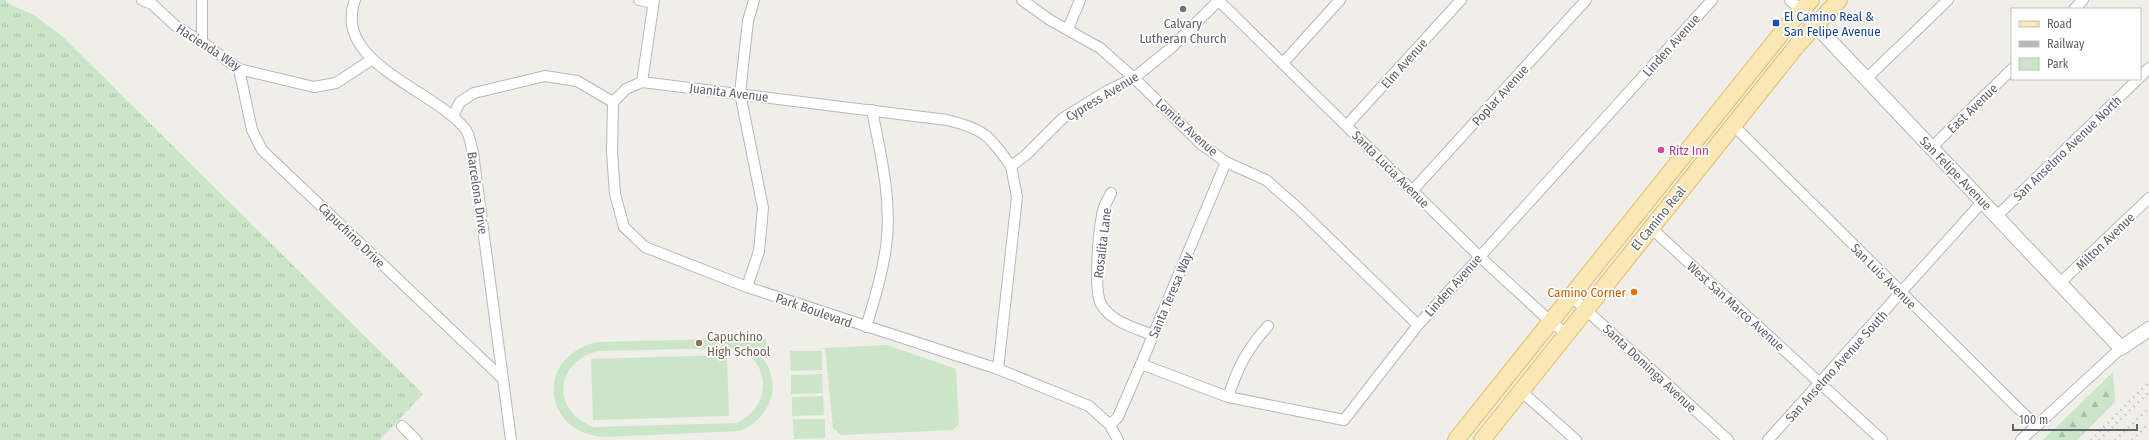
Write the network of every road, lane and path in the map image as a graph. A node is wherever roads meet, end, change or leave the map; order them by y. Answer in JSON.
{"nodes":[{"id":1,"x":142,"y":0,"type":"edge"},
{"id":2,"x":202,"y":0,"type":"edge"},
{"id":3,"x":355,"y":0,"type":"edge"},
{"id":4,"x":639,"y":0,"type":"edge"},
{"id":5,"x":754,"y":0,"type":"edge"},
{"id":6,"x":1022,"y":0,"type":"edge"},
{"id":7,"x":1080,"y":0,"type":"edge"},
{"id":8,"x":1219,"y":0,"type":"edge"},
{"id":9,"x":1340,"y":0,"type":"edge"},
{"id":10,"x":1461,"y":0,"type":"edge"},
{"id":11,"x":1586,"y":0,"type":"edge"},
{"id":12,"x":1712,"y":0,"type":"edge"},
{"id":13,"x":1839,"y":0,"type":"edge"},
{"id":14,"x":1948,"y":0,"type":"edge"},
{"id":15,"x":2083,"y":0,"type":"edge"},
{"id":16,"x":653,"y":2,"type":"edge"},
{"id":17,"x":1801,"y":3,"type":"edge"},
{"id":18,"x":2075,"y":8,"type":"edge"},
{"id":19,"x":1815,"y":24,"type":"junction"},
{"id":20,"x":1068,"y":29,"type":"junction"},
{"id":21,"x":202,"y":42,"type":"junction"},
{"id":22,"x":371,"y":60,"type":"junction"},
{"id":23,"x":1283,"y":63,"type":"junction"},
{"id":24,"x":2149,"y":68,"type":"edge"},
{"id":25,"x":239,"y":69,"type":"junction"},
{"id":26,"x":2011,"y":70,"type":"edge"},
{"id":27,"x":2141,"y":76,"type":"edge"},
{"id":28,"x":1134,"y":78,"type":"junction"},
{"id":29,"x":1866,"y":79,"type":"junction"},
{"id":30,"x":2137,"y":80,"type":"edge"},
{"id":31,"x":642,"y":82,"type":"junction"},
{"id":32,"x":740,"y":93,"type":"junction"},
{"id":33,"x":613,"y":102,"type":"junction"},
{"id":34,"x":872,"y":110,"type":"junction"},
{"id":35,"x":453,"y":116,"type":"junction"},
{"id":36,"x":1347,"y":125,"type":"junction"},
{"id":37,"x":1733,"y":125,"type":"junction"},
{"id":38,"x":1931,"y":148,"type":"junction"},
{"id":39,"x":1226,"y":162,"type":"junction"},
{"id":40,"x":1011,"y":166,"type":"junction"},
{"id":41,"x":1413,"y":190,"type":"junction"},
{"id":42,"x":1111,"y":193,"type":"dead end"},
{"id":43,"x":2149,"y":198,"type":"edge"},
{"id":44,"x":1982,"y":201,"type":"junction"},
{"id":45,"x":1997,"y":216,"type":"junction"},
{"id":46,"x":1651,"y":228,"type":"junction"},
{"id":47,"x":1479,"y":256,"type":"junction"},
{"id":48,"x":2060,"y":283,"type":"junction"},
{"id":49,"x":747,"y":287,"type":"junction"},
{"id":50,"x":1902,"y":293,"type":"junction"},
{"id":51,"x":1571,"y":296,"type":"junction"},
{"id":52,"x":1586,"y":310,"type":"junction"},
{"id":53,"x":1551,"y":322,"type":"junction"},
{"id":54,"x":1418,"y":325,"type":"junction"},
{"id":55,"x":1268,"y":326,"type":"dead end"},
{"id":56,"x":866,"y":327,"type":"junction"},
{"id":57,"x":2149,"y":329,"type":"edge"},
{"id":58,"x":1567,"y":334,"type":"junction"},
{"id":59,"x":1153,"y":335,"type":"junction"},
{"id":60,"x":2122,"y":348,"type":"junction"},
{"id":61,"x":1141,"y":364,"type":"junction"},
{"id":62,"x":998,"y":369,"type":"junction"},
{"id":63,"x":503,"y":379,"type":"junction"},
{"id":64,"x":1821,"y":383,"type":"junction"},
{"id":65,"x":1521,"y":391,"type":"junction"},
{"id":66,"x":1228,"y":397,"type":"junction"},
{"id":67,"x":1110,"y":425,"type":"junction"},
{"id":68,"x":402,"y":426,"type":"dead end"},
{"id":69,"x":2036,"y":426,"type":"junction"},
{"id":70,"x":416,"y":440,"type":"edge"},
{"id":71,"x":511,"y":440,"type":"edge"},
{"id":72,"x":1118,"y":440,"type":"edge"},
{"id":73,"x":1456,"y":440,"type":"edge"},
{"id":74,"x":1482,"y":440,"type":"edge"},
{"id":75,"x":1576,"y":440,"type":"edge"},
{"id":76,"x":1728,"y":440,"type":"edge"},
{"id":77,"x":1768,"y":440,"type":"edge"},
{"id":78,"x":1882,"y":440,"type":"edge"},
{"id":79,"x":2021,"y":440,"type":"edge"}],
"edges":[{"from":1,"to":21,"type":"street","name":"Hacienda Way"},
{"from":2,"to":21,"type":"street"},
{"from":3,"to":22,"type":"street","name":"Barcelona Drive"},
{"from":4,"to":16,"type":"street"},
{"from":5,"to":32,"type":"street"},
{"from":6,"to":20,"type":"street","name":"Lomita Avenue"},
{"from":7,"to":20,"type":"street"},
{"from":8,"to":23,"type":"street","name":"Santa Lucia Avenue"},
{"from":8,"to":28,"type":"street","name":"Cypress Avenue"},
{"from":9,"to":23,"type":"street"},
{"from":10,"to":36,"type":"street","name":"Elm Avenue"},
{"from":11,"to":41,"type":"street","name":"Poplar Avenue"},
{"from":12,"to":47,"type":"street","name":"Linden Avenue"},
{"from":13,"to":19,"type":"main road","name":"El Camino Real"},
{"from":14,"to":29,"type":"street"},
{"from":15,"to":18,"type":"street"},
{"from":16,"to":31,"type":"street"},
{"from":17,"to":19,"type":"street","name":"San Felipe Avenue"},
{"from":17,"to":51,"type":"main road","name":"El Camino Real"},
{"from":19,"to":29,"type":"street","name":"San Felipe Avenue"},
{"from":19,"to":37,"type":"main road","name":"El Camino Real"},
{"from":20,"to":28,"type":"street","name":"Lomita Avenue"},
{"from":21,"to":25,"type":"street","name":"Hacienda Way"},
{"from":22,"to":25,"type":"street","name":"Hacienda Way"},
{"from":22,"to":35,"type":"street","name":"Barcelona Drive"},
{"from":23,"to":36,"type":"street","name":"Santa Lucia Avenue"},
{"from":24,"to":27,"type":"street"},
{"from":25,"to":63,"type":"street","name":"Capuchino Drive"},
{"from":26,"to":38,"type":"street","name":"East Avenue"},
{"from":28,"to":39,"type":"street","name":"Lomita Avenue"},
{"from":28,"to":40,"type":"street","name":"Cypress Avenue"},
{"from":29,"to":38,"type":"street","name":"San Felipe Avenue"},
{"from":30,"to":45,"type":"street","name":"San Anselmo Avenue North"},
{"from":31,"to":32,"type":"street","name":"Juanita Avenue"},
{"from":31,"to":33,"type":"street"},
{"from":32,"to":34,"type":"street","name":"Juanita Avenue"},
{"from":32,"to":49,"type":"street"},
{"from":33,"to":35,"type":"street"},
{"from":33,"to":49,"type":"street","name":"Park Boulevard"},
{"from":34,"to":40,"type":"street","name":"Juanita Avenue"},
{"from":34,"to":56,"type":"street"},
{"from":35,"to":63,"type":"street","name":"Barcelona Drive"},
{"from":36,"to":41,"type":"street","name":"Santa Lucia Avenue"},
{"from":37,"to":46,"type":"main road","name":"El Camino Real"},
{"from":37,"to":50,"type":"street","name":"San Luis Avenue"},
{"from":38,"to":44,"type":"street","name":"San Felipe Avenue"},
{"from":39,"to":54,"type":"street","name":"Lomita Avenue"},
{"from":39,"to":59,"type":"street","name":"Santa Teresa Way"},
{"from":40,"to":62,"type":"street"},
{"from":41,"to":47,"type":"street","name":"Santa Lucia Avenue"},
{"from":42,"to":59,"type":"street","name":"Rosalita Lane"},
{"from":43,"to":48,"type":"street","name":"Milton Avenue"},
{"from":44,"to":45,"type":"street","name":"San Felipe Avenue"},
{"from":44,"to":50,"type":"street","name":"San Anselmo Avenue South"},
{"from":45,"to":48,"type":"street","name":"San Felipe Avenue"},
{"from":46,"to":52,"type":"main road","name":"El Camino Real"},
{"from":46,"to":64,"type":"street","name":"West San Marco Avenue"},
{"from":47,"to":53,"type":"street","name":"Santa Lucia Avenue"},
{"from":47,"to":54,"type":"street","name":"Linden Avenue"},
{"from":48,"to":60,"type":"street","name":"San Felipe Avenue"},
{"from":49,"to":56,"type":"street","name":"Park Boulevard"},
{"from":50,"to":64,"type":"street","name":"San Anselmo Avenue South"},
{"from":50,"to":69,"type":"street","name":"San Luis Avenue"},
{"from":51,"to":52,"type":"street","name":"Santa Dominga Avenue"},
{"from":51,"to":53,"type":"main road","name":"El Camino Real"},
{"from":52,"to":58,"type":"main road","name":"El Camino Real"},
{"from":52,"to":76,"type":"street","name":"Santa Dominga Avenue"},
{"from":53,"to":58,"type":"street","name":"Santa Lucia Avenue"},
{"from":53,"to":73,"type":"main road","name":"El Camino Real"},
{"from":54,"to":66,"type":"street","name":"Linden Avenue"},
{"from":55,"to":66,"type":"street"},
{"from":56,"to":62,"type":"street","name":"Park Boulevard"},
{"from":57,"to":60,"type":"street"},
{"from":58,"to":65,"type":"main road","name":"El Camino Real"},
{"from":59,"to":61,"type":"street","name":"Santa Teresa Way"},
{"from":60,"to":69,"type":"street"},
{"from":61,"to":66,"type":"street","name":"Linden Avenue"},
{"from":61,"to":67,"type":"street","name":"Santa Teresa Way"},
{"from":62,"to":67,"type":"street","name":"Park Boulevard"},
{"from":63,"to":71,"type":"street","name":"Barcelona Drive"},
{"from":64,"to":77,"type":"street","name":"San Anselmo Avenue South"},
{"from":64,"to":78,"type":"street","name":"West San Marco Avenue"},
{"from":65,"to":74,"type":"main road","name":"El Camino Real"},
{"from":65,"to":75,"type":"street"},
{"from":67,"to":72,"type":"street","name":"Park Boulevard"},
{"from":68,"to":70,"type":"street"},
{"from":69,"to":79,"type":"street"}]}
